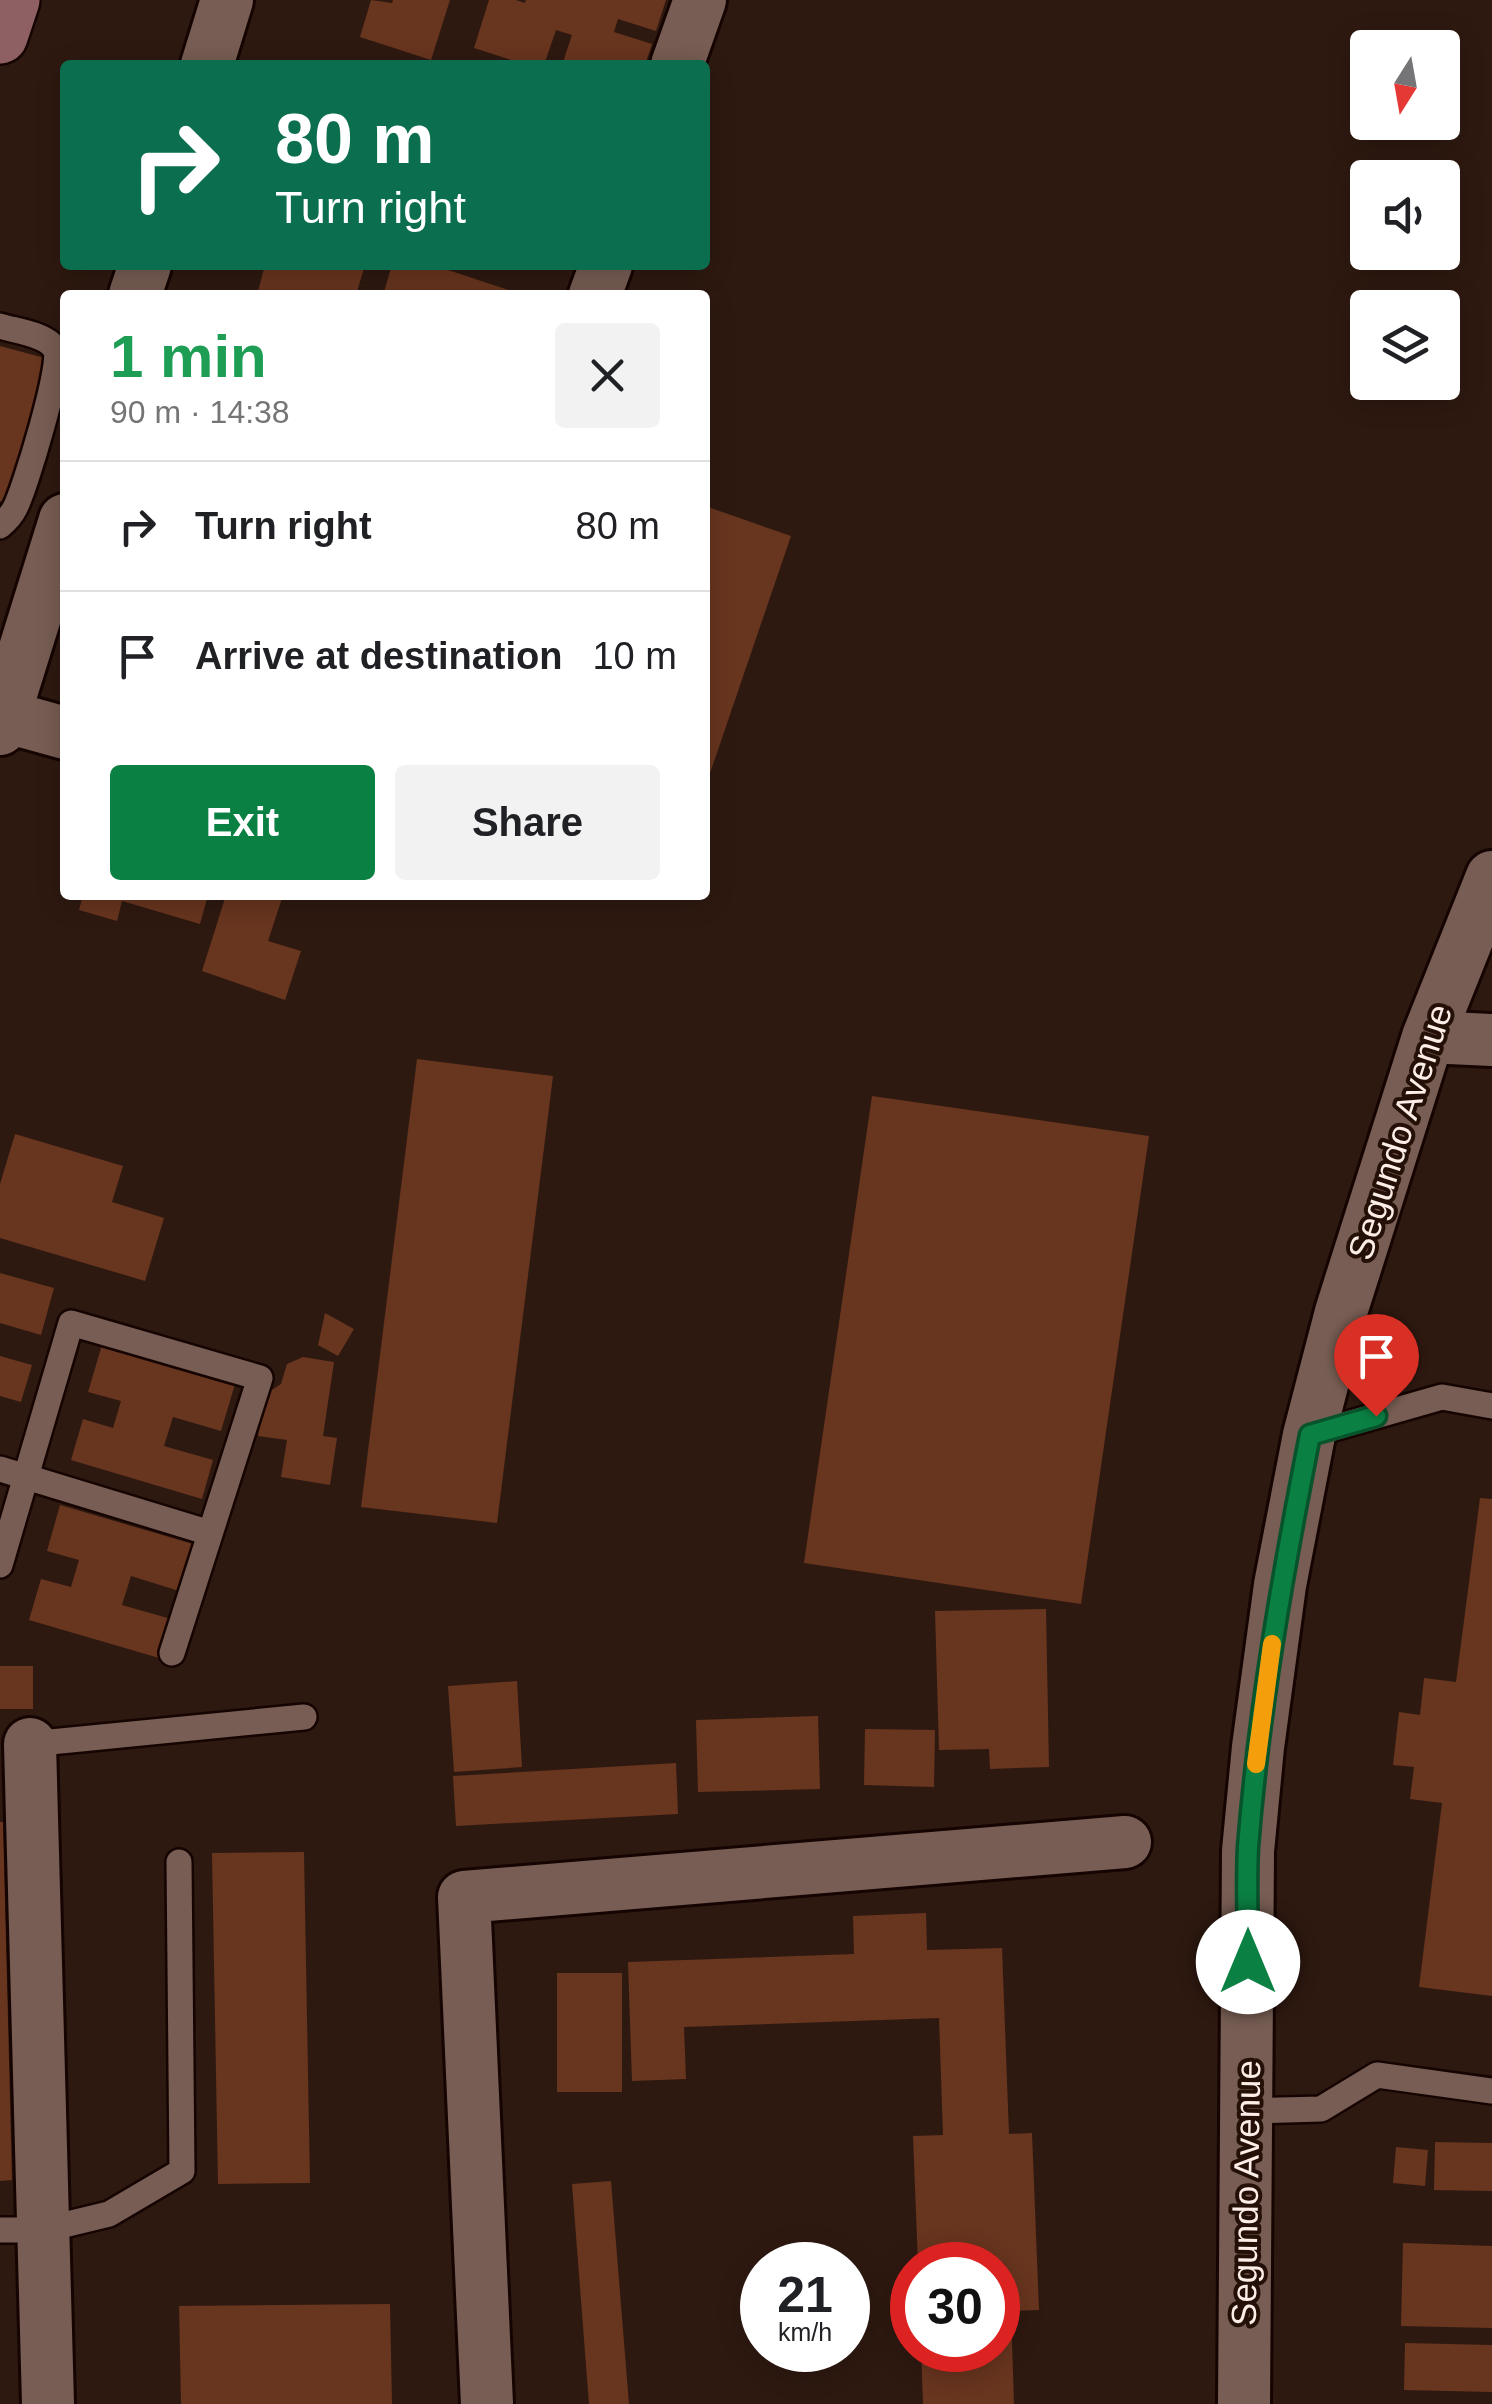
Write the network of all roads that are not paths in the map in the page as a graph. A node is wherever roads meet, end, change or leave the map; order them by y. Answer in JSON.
{"nodes":[{"id":1,"x":12,"y":0,"type":"edge"},
{"id":2,"x":228,"y":0,"type":"edge"},
{"id":3,"x":700,"y":0,"type":"edge"},
{"id":4,"x":0,"y":36,"type":"edge"},
{"id":5,"x":209,"y":60,"type":"edge"},
{"id":6,"x":679,"y":60,"type":"edge"},
{"id":7,"x":0,"y":326,"type":"edge"},
{"id":8,"x":0,"y":526,"type":"edge"},
{"id":9,"x":60,"y":536,"type":"edge"},
{"id":10,"x":2,"y":723,"type":"edge"},
{"id":11,"x":60,"y":731,"type":"edge"},
{"id":12,"x":1492,"y":877,"type":"edge"},
{"id":13,"x":1428,"y":1037,"type":"junction"},
{"id":14,"x":1492,"y":1040,"type":"edge"},
{"id":15,"x":1492,"y":1406,"type":"edge"},
{"id":16,"x":1310,"y":1435,"type":"junction"},
{"id":17,"x":12,"y":1473,"type":"edge"},
{"id":18,"x":210,"y":1533,"type":"junction"},
{"id":19,"x":0,"y":1564,"type":"edge"},
{"id":20,"x":172,"y":1652,"type":"dead end"},
{"id":21,"x":304,"y":1716,"type":"dead end"},
{"id":22,"x":30,"y":1744,"type":"joint"},
{"id":23,"x":1126,"y":1842,"type":"dead end"},
{"id":24,"x":179,"y":1862,"type":"dead end"},
{"id":25,"x":1492,"y":2090,"type":"edge"},
{"id":26,"x":1247,"y":2111,"type":"junction"},
{"id":27,"x":22,"y":2230,"type":"edge"},
{"id":28,"x":48,"y":2404,"type":"edge"},
{"id":29,"x":487,"y":2404,"type":"edge"},
{"id":30,"x":1244,"y":2404,"type":"edge"}],
"edges":[{"from":1,"to":4,"type":"street"},
{"from":2,"to":5,"type":"street"},
{"from":3,"to":6,"type":"street"},
{"from":7,"to":8,"type":"lane"},
{"from":9,"to":10,"type":"street"},
{"from":10,"to":11,"type":"street"},
{"from":12,"to":13,"type":"street","name":"Segundo Avenue"},
{"from":13,"to":14,"type":"street"},
{"from":13,"to":16,"type":"street","name":"Segundo Avenue"},
{"from":15,"to":16,"type":"lane"},
{"from":16,"to":26,"type":"street","name":"Segundo Avenue"},
{"from":17,"to":18,"type":"lane"},
{"from":17,"to":18,"type":"lane"},
{"from":17,"to":19,"type":"lane"},
{"from":18,"to":20,"type":"lane"},
{"from":21,"to":22,"type":"lane"},
{"from":22,"to":27,"type":"street"},
{"from":23,"to":29,"type":"street"},
{"from":24,"to":27,"type":"lane"},
{"from":25,"to":26,"type":"lane"},
{"from":26,"to":30,"type":"street","name":"Segundo Avenue"},
{"from":27,"to":28,"type":"street"}]}
